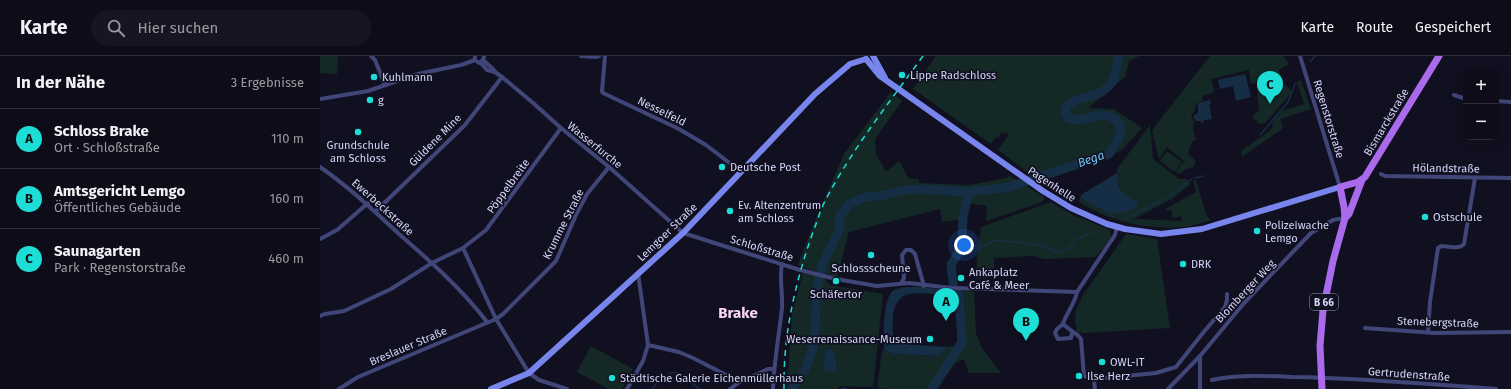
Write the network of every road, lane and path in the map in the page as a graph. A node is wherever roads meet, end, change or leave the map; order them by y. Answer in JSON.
{"nodes":[{"id":1,"x":372,"y":56,"type":"edge"},
{"id":2,"x":581,"y":56,"type":"edge"},
{"id":3,"x":600,"y":56,"type":"edge"},
{"id":4,"x":605,"y":56,"type":"edge"},
{"id":5,"x":1300,"y":56,"type":"edge"},
{"id":6,"x":1439,"y":56,"type":"edge"},
{"id":7,"x":870,"y":57,"type":"edge"},
{"id":8,"x":475,"y":58,"type":"edge"},
{"id":9,"x":482,"y":59,"type":"edge"},
{"id":10,"x":502,"y":77,"type":"junction"},
{"id":11,"x":385,"y":85,"type":"junction"},
{"id":12,"x":1454,"y":95,"type":"dead end"},
{"id":13,"x":1463,"y":98,"type":"edge"},
{"id":14,"x":320,"y":99,"type":"edge"},
{"id":15,"x":1499,"y":102,"type":"edge"},
{"id":16,"x":1511,"y":102,"type":"edge"},
{"id":17,"x":561,"y":128,"type":"junction"},
{"id":18,"x":320,"y":167,"type":"edge"},
{"id":19,"x":609,"y":167,"type":"junction"},
{"id":20,"x":740,"y":171,"type":"junction"},
{"id":21,"x":1381,"y":174,"type":"dead end"},
{"id":22,"x":1475,"y":178,"type":"junction"},
{"id":23,"x":1511,"y":178,"type":"edge"},
{"id":24,"x":1362,"y":180,"type":"junction"},
{"id":25,"x":1340,"y":187,"type":"junction"},
{"id":26,"x":368,"y":203,"type":"junction"},
{"id":27,"x":376,"y":211,"type":"junction"},
{"id":28,"x":1345,"y":218,"type":"junction"},
{"id":29,"x":1117,"y":227,"type":"junction"},
{"id":30,"x":683,"y":233,"type":"junction"},
{"id":31,"x":320,"y":239,"type":"edge"},
{"id":32,"x":463,"y":248,"type":"junction"},
{"id":33,"x":432,"y":263,"type":"junction"},
{"id":34,"x":782,"y":264,"type":"junction"},
{"id":35,"x":638,"y":273,"type":"junction"},
{"id":36,"x":902,"y":282,"type":"junction"},
{"id":37,"x":924,"y":285,"type":"junction"},
{"id":38,"x":1077,"y":292,"type":"junction"},
{"id":39,"x":1227,"y":294,"type":"dead end"},
{"id":40,"x":320,"y":316,"type":"edge"},
{"id":41,"x":496,"y":318,"type":"junction"},
{"id":42,"x":487,"y":322,"type":"junction"},
{"id":43,"x":1063,"y":324,"type":"junction"},
{"id":44,"x":1365,"y":328,"type":"dead end"},
{"id":45,"x":1428,"y":332,"type":"junction"},
{"id":46,"x":1511,"y":332,"type":"edge"},
{"id":47,"x":1072,"y":333,"type":"junction"},
{"id":48,"x":648,"y":345,"type":"junction"},
{"id":49,"x":1200,"y":356,"type":"junction"},
{"id":50,"x":773,"y":369,"type":"junction"},
{"id":51,"x":529,"y":373,"type":"junction"},
{"id":52,"x":1321,"y":377,"type":"junction"},
{"id":53,"x":1094,"y":379,"type":"junction"},
{"id":54,"x":1212,"y":380,"type":"dead end"},
{"id":55,"x":738,"y":383,"type":"junction"},
{"id":56,"x":339,"y":389,"type":"edge"},
{"id":57,"x":491,"y":389,"type":"edge"},
{"id":58,"x":567,"y":389,"type":"edge"},
{"id":59,"x":627,"y":389,"type":"edge"},
{"id":60,"x":730,"y":389,"type":"edge"},
{"id":61,"x":773,"y":389,"type":"edge"},
{"id":62,"x":1095,"y":389,"type":"edge"},
{"id":63,"x":1168,"y":389,"type":"edge"},
{"id":64,"x":1200,"y":389,"type":"edge"},
{"id":65,"x":1322,"y":389,"type":"edge"},
{"id":66,"x":1496,"y":389,"type":"edge"}],
"edges":[{"from":1,"to":11,"type":"street"},
{"from":2,"to":3,"type":"street"},
{"from":4,"to":20,"type":"street","name":"Nesselfeld"},
{"from":5,"to":25,"type":"street","name":"Regenstorstraße"},
{"from":6,"to":24,"type":"main road","name":"Bismarckstraße","number":"B 66"},
{"from":7,"to":20,"type":"main road","name":"Lemgoer Straße"},
{"from":7,"to":29,"type":"main road","name":"Pagenhelle"},
{"from":8,"to":9,"type":"street"},
{"from":8,"to":11,"type":"street"},
{"from":9,"to":10,"type":"street","name":"Wasserfurche"},
{"from":10,"to":17,"type":"street","name":"Wasserfurche"},
{"from":10,"to":27,"type":"street","name":"Güldene Mine"},
{"from":11,"to":14,"type":"street"},
{"from":12,"to":13,"type":"street"},
{"from":15,"to":16,"type":"street"},
{"from":17,"to":19,"type":"street","name":"Wasserfurche"},
{"from":17,"to":32,"type":"street","name":"Pöppelbreite"},
{"from":18,"to":26,"type":"street","name":"Ewerbeckstraße"},
{"from":19,"to":30,"type":"street","name":"Wasserfurche"},
{"from":19,"to":41,"type":"street","name":"Krumme Straße"},
{"from":20,"to":30,"type":"main road","name":"Lemgoer Straße"},
{"from":21,"to":22,"type":"street","name":"Hölandstraße"},
{"from":22,"to":23,"type":"street","name":"Hölandstraße"},
{"from":22,"to":45,"type":"street"},
{"from":24,"to":25,"type":"main road"},
{"from":24,"to":28,"type":"main road","number":"B 66"},
{"from":25,"to":28,"type":"main road","number":"B 66"},
{"from":25,"to":29,"type":"main road","name":"Pagenhelle"},
{"from":26,"to":27,"type":"street","name":"Ewerbeckstraße"},
{"from":26,"to":31,"type":"street"},
{"from":27,"to":33,"type":"street","name":"Ewerbeckstraße"},
{"from":28,"to":49,"type":"street","name":"Blomberger Weg"},
{"from":28,"to":52,"type":"main road","number":"B 66"},
{"from":29,"to":38,"type":"street"},
{"from":30,"to":34,"type":"street","name":"Schloßstraße"},
{"from":30,"to":35,"type":"main road","name":"Lemgoer Straße"},
{"from":32,"to":33,"type":"street"},
{"from":32,"to":41,"type":"street"},
{"from":33,"to":40,"type":"street"},
{"from":33,"to":42,"type":"street","name":"Ewerbeckstraße"},
{"from":34,"to":36,"type":"street","name":"Schloßstraße"},
{"from":34,"to":50,"type":"street"},
{"from":35,"to":48,"type":"street"},
{"from":35,"to":51,"type":"main road","name":"Lemgoer Straße"},
{"from":36,"to":37,"type":"street","name":"Schloßstraße"},
{"from":36,"to":37,"type":"street"},
{"from":37,"to":38,"type":"street","name":"Schloßstraße"},
{"from":38,"to":43,"type":"street"},
{"from":39,"to":53,"type":"street"},
{"from":41,"to":42,"type":"street"},
{"from":41,"to":51,"type":"street"},
{"from":42,"to":56,"type":"street","name":"Breslauer Straße"},
{"from":43,"to":47,"type":"street"},
{"from":43,"to":47,"type":"street"},
{"from":44,"to":45,"type":"street","name":"Stenebergstraße"},
{"from":45,"to":46,"type":"street","name":"Stenebergstraße"},
{"from":47,"to":53,"type":"street"},
{"from":48,"to":55,"type":"street"},
{"from":48,"to":59,"type":"street"},
{"from":49,"to":63,"type":"street","name":"Blomberger Weg"},
{"from":49,"to":64,"type":"street"},
{"from":50,"to":55,"type":"street"},
{"from":50,"to":61,"type":"street"},
{"from":51,"to":57,"type":"main road","name":"Lemgoer Straße"},
{"from":51,"to":58,"type":"street"},
{"from":52,"to":54,"type":"street","name":"Gertrudenstraße"},
{"from":52,"to":65,"type":"main road","number":"B 66"},
{"from":52,"to":66,"type":"street","name":"Gertrudenstraße"},
{"from":53,"to":62,"type":"street"},
{"from":55,"to":60,"type":"street"}]}
